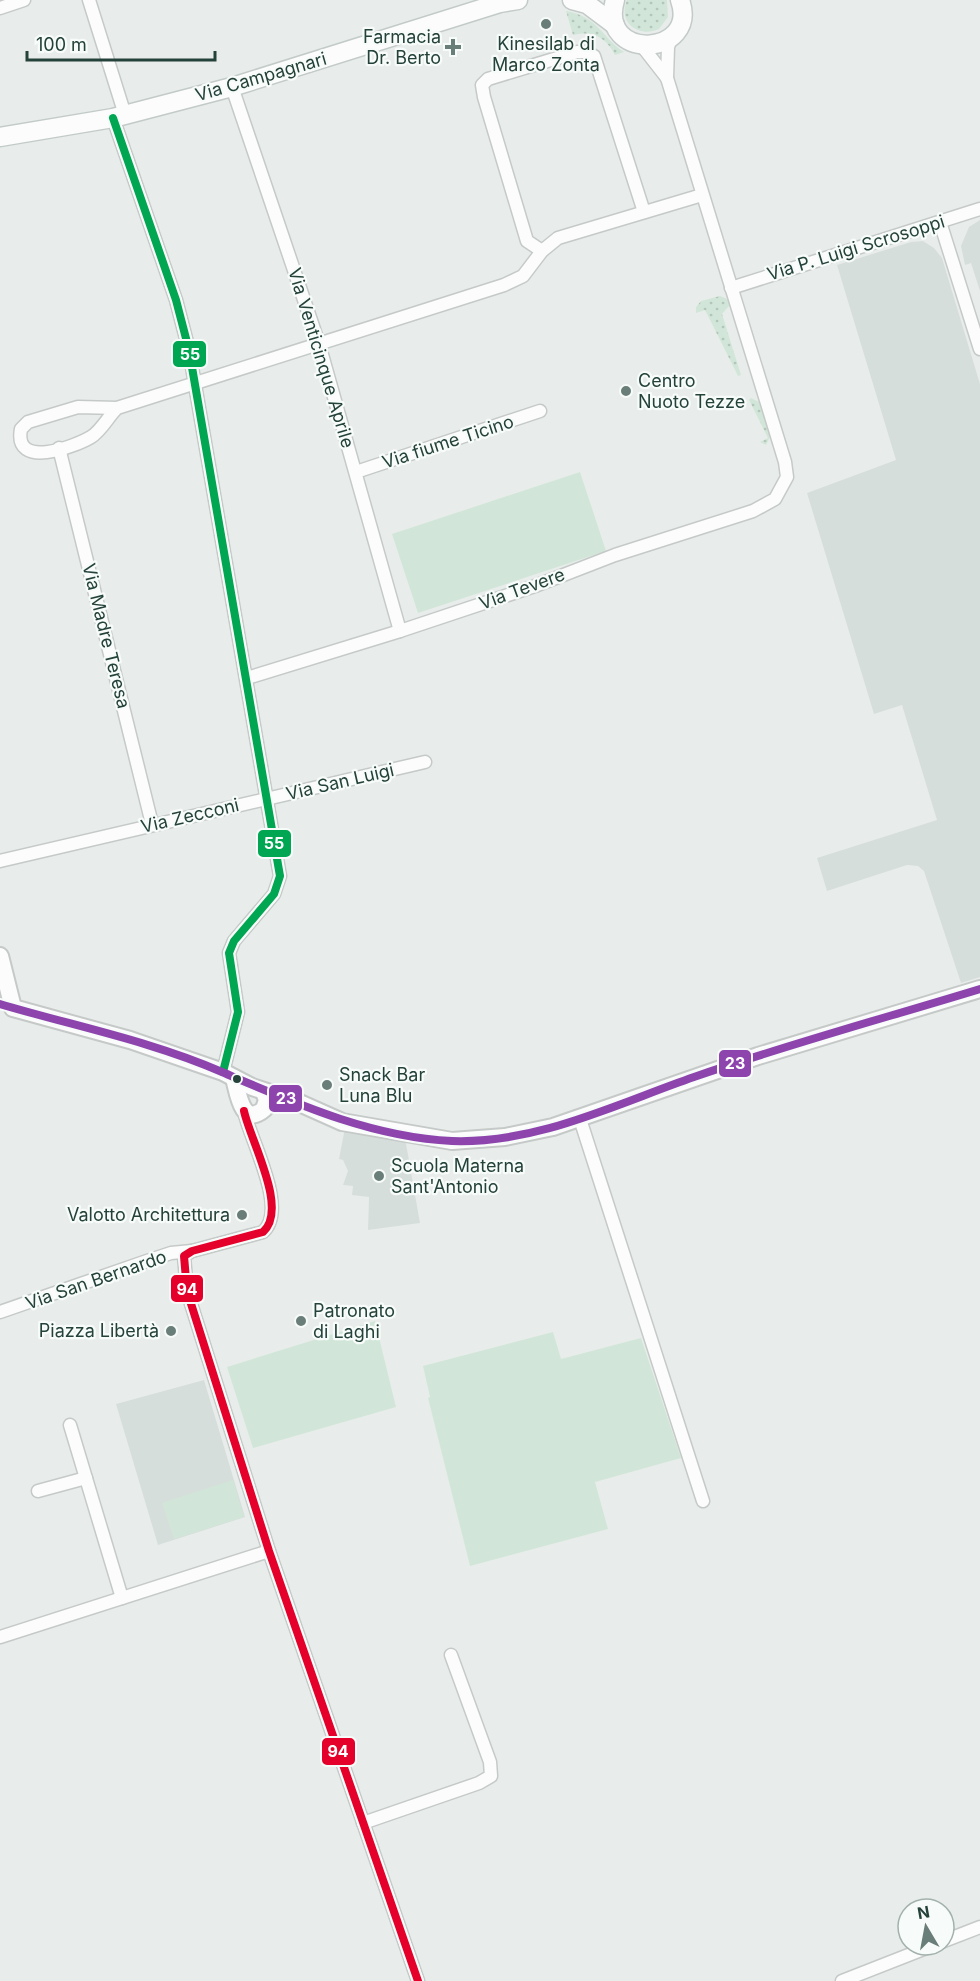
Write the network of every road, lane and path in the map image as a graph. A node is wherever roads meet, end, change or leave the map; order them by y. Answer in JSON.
{"nodes":[{"id":1,"x":24,"y":0,"type":"edge"},
{"id":2,"x":89,"y":0,"type":"edge"},
{"id":3,"x":518,"y":0,"type":"edge"},
{"id":4,"x":572,"y":0,"type":"edge"},
{"id":5,"x":615,"y":0,"type":"edge"},
{"id":6,"x":682,"y":2,"type":"edge"},
{"id":7,"x":0,"y":8,"type":"edge"},
{"id":8,"x":615,"y":25,"type":"junction"},
{"id":9,"x":672,"y":36,"type":"junction"},
{"id":10,"x":642,"y":46,"type":"junction"},
{"id":11,"x":667,"y":78,"type":"junction"},
{"id":12,"x":232,"y":87,"type":"junction"},
{"id":13,"x":119,"y":117,"type":"junction"},
{"id":14,"x":0,"y":137,"type":"edge"},
{"id":15,"x":702,"y":195,"type":"junction"},
{"id":16,"x":980,"y":209,"type":"edge"},
{"id":17,"x":644,"y":212,"type":"junction"},
{"id":18,"x":940,"y":222,"type":"junction"},
{"id":19,"x":542,"y":251,"type":"junction"},
{"id":20,"x":731,"y":288,"type":"junction"},
{"id":21,"x":319,"y":344,"type":"junction"},
{"id":22,"x":980,"y":349,"type":"edge"},
{"id":23,"x":195,"y":383,"type":"junction"},
{"id":24,"x":117,"y":408,"type":"junction"},
{"id":25,"x":540,"y":411,"type":"dead end"},
{"id":26,"x":59,"y":448,"type":"junction"},
{"id":27,"x":356,"y":472,"type":"junction"},
{"id":28,"x":400,"y":631,"type":"junction"},
{"id":29,"x":248,"y":678,"type":"junction"},
{"id":30,"x":425,"y":762,"type":"dead end"},
{"id":31,"x":269,"y":798,"type":"junction"},
{"id":32,"x":152,"y":824,"type":"junction"},
{"id":33,"x":0,"y":861,"type":"edge"},
{"id":34,"x":0,"y":956,"type":"edge"},
{"id":35,"x":980,"y":989,"type":"edge"},
{"id":36,"x":7,"y":1006,"type":"edge"},
{"id":37,"x":228,"y":1075,"type":"junction"},
{"id":38,"x":254,"y":1101,"type":"junction"},
{"id":39,"x":580,"y":1119,"type":"junction"},
{"id":40,"x":192,"y":1251,"type":"junction"},
{"id":41,"x":0,"y":1312,"type":"edge"},
{"id":42,"x":70,"y":1425,"type":"dead end"},
{"id":43,"x":86,"y":1478,"type":"junction"},
{"id":44,"x":38,"y":1491,"type":"dead end"},
{"id":45,"x":703,"y":1502,"type":"dead end"},
{"id":46,"x":269,"y":1551,"type":"junction"},
{"id":47,"x":122,"y":1598,"type":"junction"},
{"id":48,"x":0,"y":1637,"type":"edge"},
{"id":49,"x":451,"y":1655,"type":"dead end"},
{"id":50,"x":363,"y":1823,"type":"junction"},
{"id":51,"x":980,"y":1927,"type":"edge"},
{"id":52,"x":956,"y":1936,"type":"edge"},
{"id":53,"x":903,"y":1957,"type":"edge"},
{"id":54,"x":418,"y":1981,"type":"edge"},
{"id":55,"x":842,"y":1981,"type":"edge"}],
"edges":[{"from":1,"to":7,"type":"street"},
{"from":2,"to":13,"type":"street","name":"Via San Luigi"},
{"from":3,"to":12,"type":"main road","name":"Via Campagnari"},
{"from":4,"to":8,"type":"main road"},
{"from":5,"to":8,"type":"main road"},
{"from":6,"to":9,"type":"main road"},
{"from":8,"to":10,"type":"main road"},
{"from":9,"to":10,"type":"main road"},
{"from":9,"to":11,"type":"street"},
{"from":10,"to":11,"type":"street"},
{"from":11,"to":15,"type":"street"},
{"from":12,"to":13,"type":"main road","name":"Via Campagnari"},
{"from":12,"to":21,"type":"street","name":"Via Venticinque Aprile"},
{"from":13,"to":14,"type":"main road","name":"Via Campagnari"},
{"from":13,"to":23,"type":"street","name":"Via San Luigi"},
{"from":15,"to":17,"type":"street"},
{"from":15,"to":20,"type":"street"},
{"from":16,"to":18,"type":"street","name":"Via P. Luigi Scrosoppi"},
{"from":17,"to":19,"type":"street"},
{"from":17,"to":19,"type":"street"},
{"from":18,"to":20,"type":"street","name":"Via P. Luigi Scrosoppi"},
{"from":18,"to":22,"type":"street"},
{"from":19,"to":21,"type":"street"},
{"from":20,"to":28,"type":"street","name":"Via Tevere"},
{"from":21,"to":23,"type":"street"},
{"from":21,"to":27,"type":"street","name":"Via Venticinque Aprile"},
{"from":23,"to":24,"type":"street"},
{"from":23,"to":29,"type":"street","name":"Via San Luigi"},
{"from":24,"to":26,"type":"street"},
{"from":24,"to":26,"type":"street"},
{"from":25,"to":27,"type":"street","name":"Via fiume Ticino"},
{"from":26,"to":32,"type":"street","name":"Via Madre Teresa"},
{"from":27,"to":28,"type":"street","name":"Via Venticinque Aprile"},
{"from":28,"to":29,"type":"street","name":"Via Tevere"},
{"from":29,"to":31,"type":"street","name":"Via San Luigi"},
{"from":30,"to":31,"type":"street","name":"Via San Luigi"},
{"from":31,"to":32,"type":"street","name":"Via Zecconi"},
{"from":31,"to":37,"type":"street"},
{"from":32,"to":33,"type":"street","name":"Via Zecconi"},
{"from":34,"to":36,"type":"street"},
{"from":35,"to":39,"type":"street"},
{"from":36,"to":37,"type":"street"},
{"from":37,"to":38,"type":"street"},
{"from":38,"to":39,"type":"street"},
{"from":38,"to":40,"type":"street","name":"Via San Bernardo"},
{"from":39,"to":45,"type":"street"},
{"from":40,"to":41,"type":"street","name":"Via San Bernardo"},
{"from":40,"to":46,"type":"street"},
{"from":42,"to":43,"type":"street"},
{"from":43,"to":44,"type":"street"},
{"from":43,"to":47,"type":"street"},
{"from":46,"to":47,"type":"street"},
{"from":46,"to":50,"type":"street"},
{"from":47,"to":48,"type":"street"},
{"from":49,"to":50,"type":"street"},
{"from":50,"to":54,"type":"street"},
{"from":51,"to":52,"type":"street"},
{"from":53,"to":55,"type":"street"}]}
